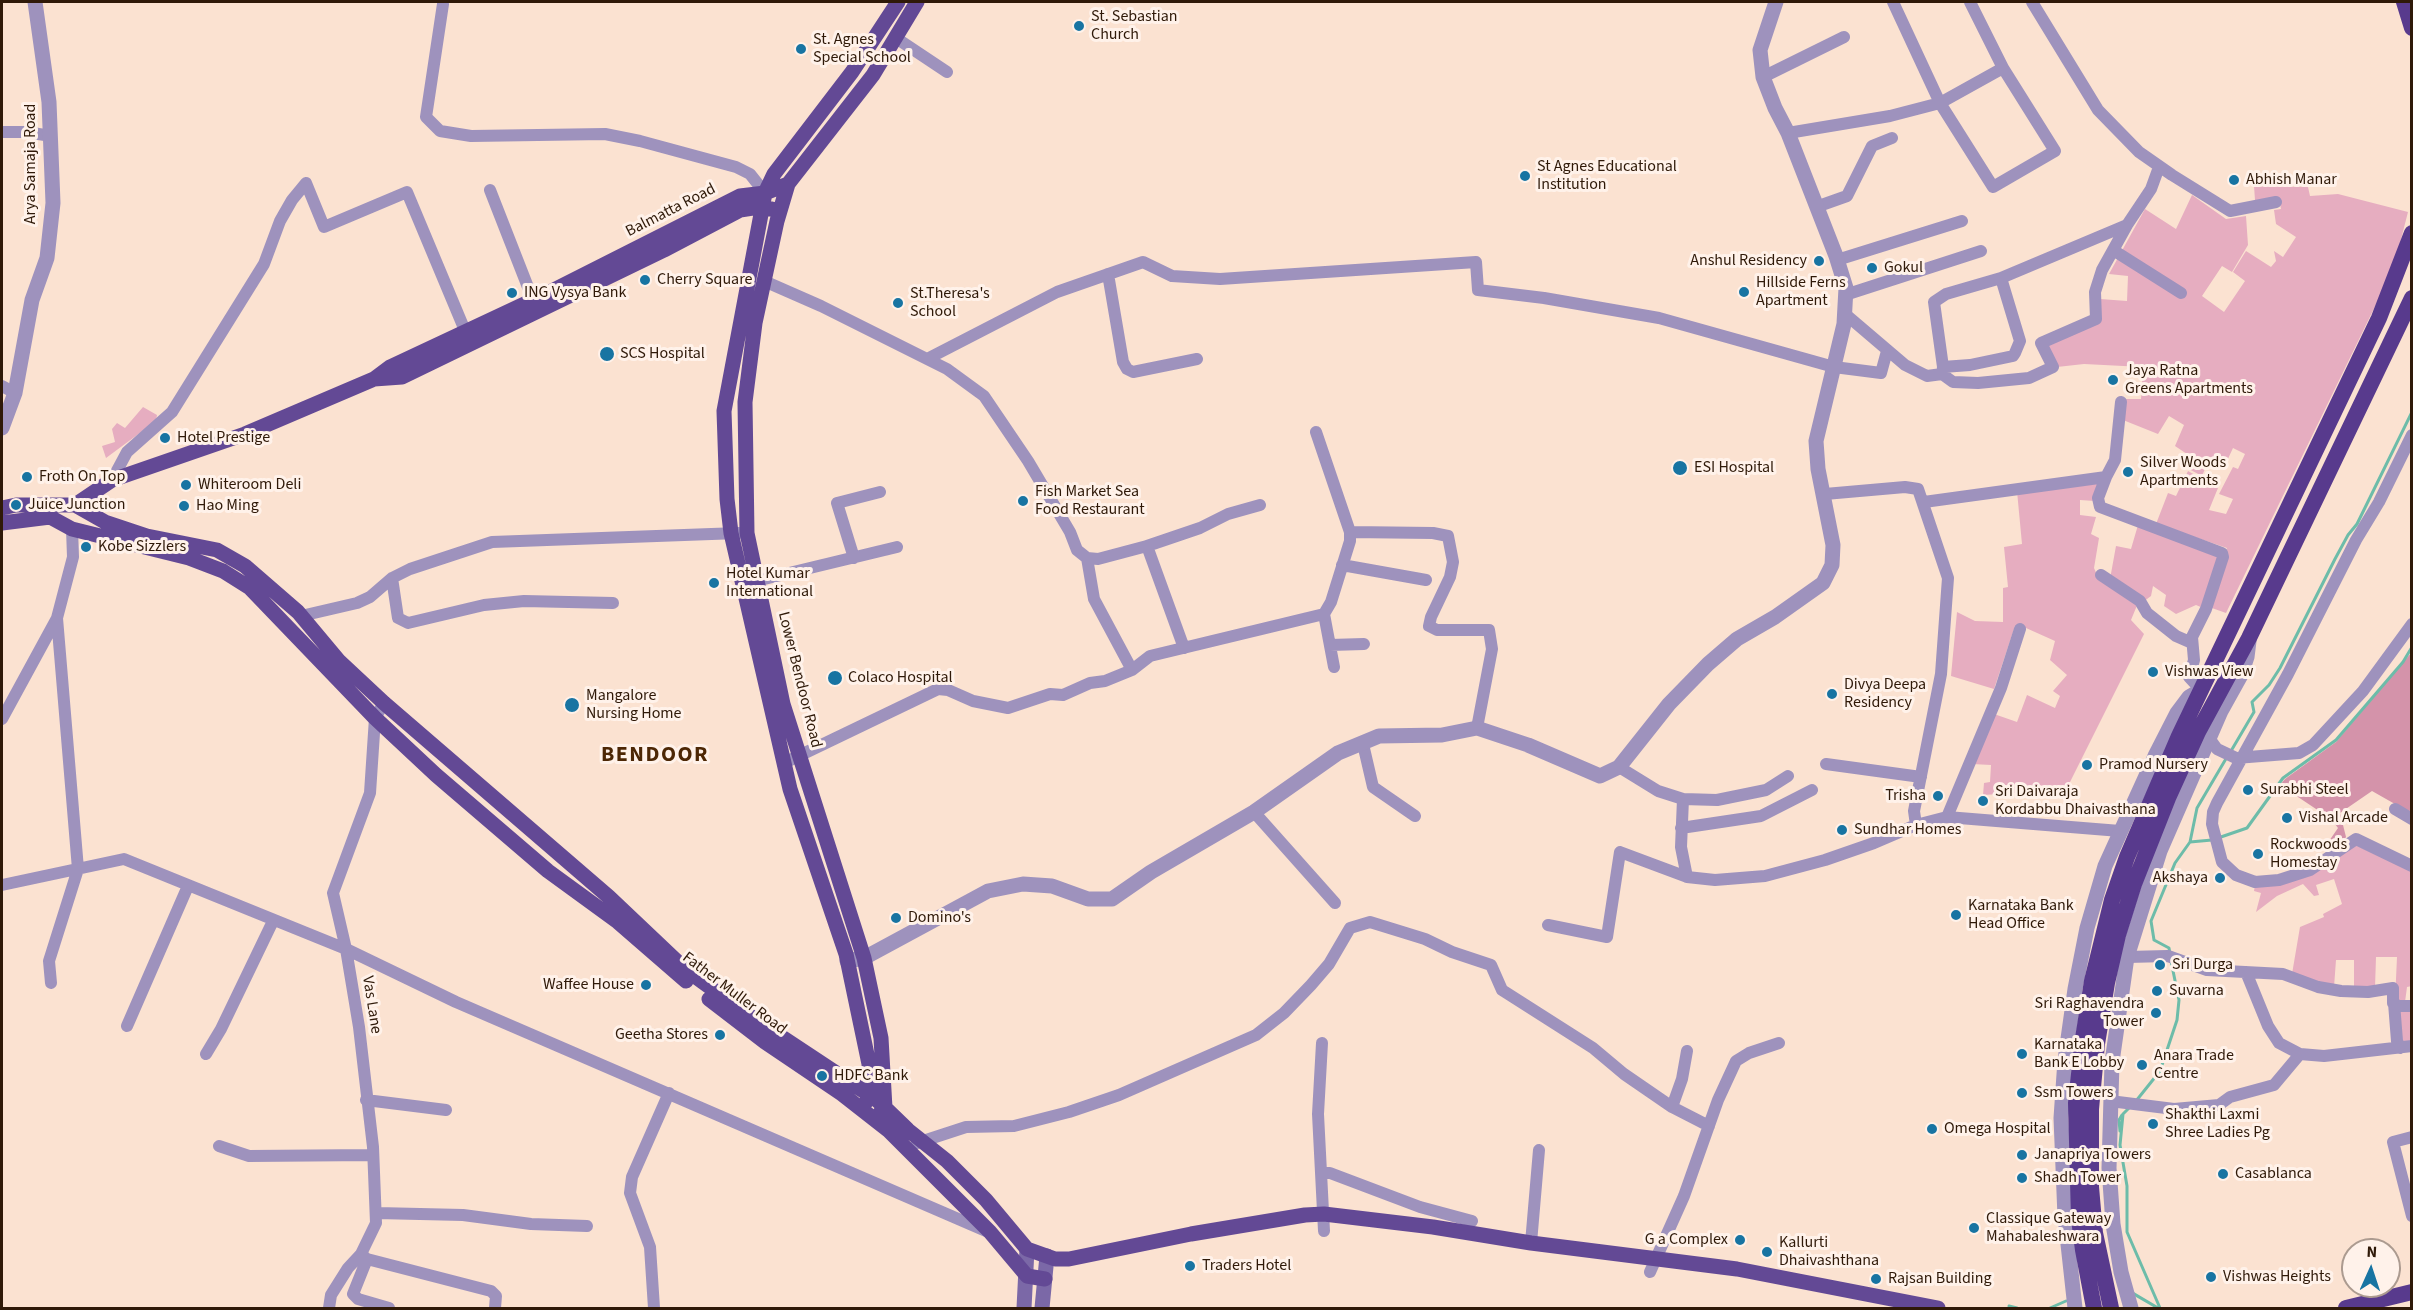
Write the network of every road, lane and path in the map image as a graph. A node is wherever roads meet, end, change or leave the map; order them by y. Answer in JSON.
{"nodes":[{"id":1,"x":35,"y":2,"type":"edge"},
{"id":2,"x":898,"y":2,"type":"edge"},
{"id":3,"x":917,"y":2,"type":"edge"},
{"id":4,"x":1776,"y":2,"type":"edge"},
{"id":5,"x":1893,"y":2,"type":"edge"},
{"id":6,"x":1970,"y":2,"type":"edge"},
{"id":7,"x":2032,"y":2,"type":"edge"},
{"id":8,"x":2403,"y":2,"type":"edge"},
{"id":9,"x":442,"y":4,"type":"dead end"},
{"id":10,"x":2412,"y":28,"type":"edge"},
{"id":11,"x":1844,"y":37,"type":"dead end"},
{"id":12,"x":896,"y":38,"type":"junction"},
{"id":13,"x":2003,"y":68,"type":"junction"},
{"id":14,"x":947,"y":72,"type":"dead end"},
{"id":15,"x":1763,"y":77,"type":"junction"},
{"id":16,"x":1940,"y":103,"type":"junction"},
{"id":17,"x":2,"y":132,"type":"edge"},
{"id":18,"x":1788,"y":133,"type":"junction"},
{"id":19,"x":51,"y":136,"type":"junction"},
{"id":20,"x":1892,"y":138,"type":"dead end"},
{"id":21,"x":2159,"y":167,"type":"junction"},
{"id":22,"x":788,"y":184,"type":"junction"},
{"id":23,"x":490,"y":190,"type":"dead end"},
{"id":24,"x":765,"y":193,"type":"junction"},
{"id":25,"x":2276,"y":202,"type":"dead end"},
{"id":26,"x":1816,"y":207,"type":"junction"},
{"id":27,"x":762,"y":208,"type":"junction"},
{"id":28,"x":780,"y":209,"type":"junction"},
{"id":29,"x":1962,"y":221,"type":"dead end"},
{"id":30,"x":2127,"y":225,"type":"junction"},
{"id":31,"x":2412,"y":232,"type":"edge"},
{"id":32,"x":2113,"y":250,"type":"junction"},
{"id":33,"x":1981,"y":251,"type":"dead end"},
{"id":34,"x":1837,"y":260,"type":"junction"},
{"id":35,"x":1108,"y":274,"type":"junction"},
{"id":36,"x":2001,"y":279,"type":"junction"},
{"id":37,"x":764,"y":281,"type":"junction"},
{"id":38,"x":2181,"y":293,"type":"dead end"},
{"id":39,"x":1845,"y":295,"type":"junction"},
{"id":40,"x":2412,"y":298,"type":"edge"},
{"id":41,"x":533,"y":300,"type":"junction"},
{"id":42,"x":1844,"y":313,"type":"junction"},
{"id":43,"x":466,"y":333,"type":"junction"},
{"id":44,"x":1887,"y":351,"type":"junction"},
{"id":45,"x":927,"y":359,"type":"junction"},
{"id":46,"x":1197,"y":359,"type":"dead end"},
{"id":47,"x":1834,"y":366,"type":"junction"},
{"id":48,"x":1943,"y":370,"type":"junction"},
{"id":49,"x":374,"y":379,"type":"junction"},
{"id":50,"x":8,"y":390,"type":"edge"},
{"id":51,"x":2121,"y":402,"type":"dead end"},
{"id":52,"x":2,"y":428,"type":"edge"},
{"id":53,"x":1316,"y":432,"type":"dead end"},
{"id":54,"x":2412,"y":435,"type":"edge"},
{"id":55,"x":2106,"y":477,"type":"junction"},
{"id":56,"x":112,"y":480,"type":"junction"},
{"id":57,"x":880,"y":492,"type":"dead end"},
{"id":58,"x":1825,"y":494,"type":"junction"},
{"id":59,"x":1924,"y":502,"type":"junction"},
{"id":60,"x":75,"y":505,"type":"junction"},
{"id":61,"x":1260,"y":505,"type":"dead end"},
{"id":62,"x":2,"y":508,"type":"edge"},
{"id":63,"x":2,"y":523,"type":"edge"},
{"id":64,"x":76,"y":530,"type":"junction"},
{"id":65,"x":1350,"y":532,"type":"junction"},
{"id":66,"x":739,"y":533,"type":"junction"},
{"id":67,"x":1147,"y":546,"type":"junction"},
{"id":68,"x":897,"y":547,"type":"dead end"},
{"id":69,"x":854,"y":558,"type":"junction"},
{"id":70,"x":1087,"y":558,"type":"junction"},
{"id":71,"x":1342,"y":565,"type":"junction"},
{"id":72,"x":2101,"y":575,"type":"dead end"},
{"id":73,"x":392,"y":578,"type":"junction"},
{"id":74,"x":1425,"y":580,"type":"dead end"},
{"id":75,"x":756,"y":581,"type":"junction"},
{"id":76,"x":613,"y":603,"type":"dead end"},
{"id":77,"x":1324,"y":614,"type":"junction"},
{"id":78,"x":301,"y":616,"type":"junction"},
{"id":79,"x":57,"y":618,"type":"junction"},
{"id":80,"x":2412,"y":624,"type":"edge"},
{"id":81,"x":2020,"y":629,"type":"dead end"},
{"id":82,"x":2249,"y":639,"type":"junction"},
{"id":83,"x":2192,"y":643,"type":"junction"},
{"id":84,"x":1364,"y":644,"type":"dead end"},
{"id":85,"x":1330,"y":645,"type":"junction"},
{"id":86,"x":1184,"y":648,"type":"junction"},
{"id":87,"x":1334,"y":667,"type":"dead end"},
{"id":88,"x":1132,"y":670,"type":"junction"},
{"id":89,"x":2201,"y":690,"type":"junction"},
{"id":90,"x":384,"y":704,"type":"junction"},
{"id":91,"x":375,"y":718,"type":"junction"},
{"id":92,"x":2,"y":719,"type":"edge"},
{"id":93,"x":1477,"y":728,"type":"junction"},
{"id":94,"x":2209,"y":738,"type":"junction"},
{"id":95,"x":1363,"y":744,"type":"junction"},
{"id":96,"x":2244,"y":756,"type":"junction"},
{"id":97,"x":800,"y":757,"type":"junction"},
{"id":98,"x":784,"y":763,"type":"junction"},
{"id":99,"x":1826,"y":764,"type":"dead end"},
{"id":100,"x":1619,"y":767,"type":"junction"},
{"id":101,"x":1788,"y":776,"type":"dead end"},
{"id":102,"x":1920,"y":777,"type":"junction"},
{"id":103,"x":1812,"y":790,"type":"dead end"},
{"id":104,"x":1683,"y":799,"type":"junction"},
{"id":105,"x":2395,"y":809,"type":"dead end"},
{"id":106,"x":1254,"y":812,"type":"junction"},
{"id":107,"x":1415,"y":816,"type":"dead end"},
{"id":108,"x":1947,"y":817,"type":"junction"},
{"id":109,"x":2412,"y":819,"type":"edge"},
{"id":110,"x":1916,"y":825,"type":"junction"},
{"id":111,"x":1682,"y":828,"type":"junction"},
{"id":112,"x":2120,"y":831,"type":"junction"},
{"id":113,"x":2412,"y":866,"type":"edge"},
{"id":114,"x":78,"y":869,"type":"junction"},
{"id":115,"x":1687,"y":877,"type":"junction"},
{"id":116,"x":2,"y":885,"type":"edge"},
{"id":117,"x":188,"y":885,"type":"junction"},
{"id":118,"x":1335,"y":903,"type":"dead end"},
{"id":119,"x":273,"y":921,"type":"junction"},
{"id":120,"x":1548,"y":925,"type":"dead end"},
{"id":121,"x":346,"y":949,"type":"junction"},
{"id":122,"x":2127,"y":957,"type":"junction"},
{"id":123,"x":864,"y":958,"type":"junction"},
{"id":124,"x":847,"y":961,"type":"junction"},
{"id":125,"x":2246,"y":972,"type":"junction"},
{"id":126,"x":51,"y":983,"type":"dead end"},
{"id":127,"x":2394,"y":1003,"type":"junction"},
{"id":128,"x":2412,"y":1006,"type":"edge"},
{"id":129,"x":127,"y":1026,"type":"dead end"},
{"id":130,"x":1322,"y":1043,"type":"dead end"},
{"id":131,"x":1779,"y":1043,"type":"dead end"},
{"id":132,"x":2089,"y":1045,"type":"junction"},
{"id":133,"x":2406,"y":1047,"type":"edge"},
{"id":134,"x":1687,"y":1050,"type":"dead end"},
{"id":135,"x":206,"y":1054,"type":"dead end"},
{"id":136,"x":2300,"y":1054,"type":"junction"},
{"id":137,"x":669,"y":1094,"type":"junction"},
{"id":138,"x":871,"y":1096,"type":"junction"},
{"id":139,"x":366,"y":1100,"type":"junction"},
{"id":140,"x":2110,"y":1101,"type":"junction"},
{"id":141,"x":1672,"y":1107,"type":"junction"},
{"id":142,"x":861,"y":1108,"type":"junction"},
{"id":143,"x":885,"y":1108,"type":"junction"},
{"id":144,"x":446,"y":1110,"type":"dead end"},
{"id":145,"x":873,"y":1119,"type":"junction"},
{"id":146,"x":1709,"y":1126,"type":"junction"},
{"id":147,"x":2412,"y":1137,"type":"edge"},
{"id":148,"x":923,"y":1141,"type":"junction"},
{"id":149,"x":219,"y":1146,"type":"dead end"},
{"id":150,"x":904,"y":1147,"type":"junction"},
{"id":151,"x":1539,"y":1150,"type":"dead end"},
{"id":152,"x":373,"y":1155,"type":"junction"},
{"id":153,"x":1321,"y":1173,"type":"junction"},
{"id":154,"x":377,"y":1213,"type":"junction"},
{"id":155,"x":1324,"y":1214,"type":"junction"},
{"id":156,"x":2412,"y":1216,"type":"edge"},
{"id":157,"x":1472,"y":1221,"type":"dead end"},
{"id":158,"x":587,"y":1226,"type":"dead end"},
{"id":159,"x":1324,"y":1231,"type":"dead end"},
{"id":160,"x":990,"y":1232,"type":"junction"},
{"id":161,"x":1532,"y":1243,"type":"junction"},
{"id":162,"x":1027,"y":1249,"type":"junction"},
{"id":163,"x":1047,"y":1256,"type":"junction"},
{"id":164,"x":364,"y":1257,"type":"junction"},
{"id":165,"x":1653,"y":1265,"type":"junction"},
{"id":166,"x":1027,"y":1276,"type":"junction"},
{"id":167,"x":1045,"y":1279,"type":"junction"},
{"id":168,"x":2412,"y":1293,"type":"edge"},
{"id":169,"x":2129,"y":1302,"type":"edge"},
{"id":170,"x":2412,"y":1304,"type":"edge"},
{"id":171,"x":329,"y":1308,"type":"edge"},
{"id":172,"x":389,"y":1308,"type":"edge"},
{"id":173,"x":495,"y":1308,"type":"edge"},
{"id":174,"x":654,"y":1308,"type":"edge"},
{"id":175,"x":1024,"y":1308,"type":"edge"},
{"id":176,"x":1042,"y":1308,"type":"edge"},
{"id":177,"x":1938,"y":1308,"type":"edge"},
{"id":178,"x":2075,"y":1308,"type":"edge"},
{"id":179,"x":2094,"y":1308,"type":"edge"},
{"id":180,"x":2110,"y":1308,"type":"edge"},
{"id":181,"x":2346,"y":1308,"type":"edge"},
{"id":182,"x":2391,"y":1308,"type":"edge"}],
"edges":[{"from":1,"to":19,"type":"street","name":"Arya Samaja Road"},
{"from":2,"to":24,"type":"main road"},
{"from":3,"to":12,"type":"main road"},
{"from":4,"to":15,"type":"street"},
{"from":5,"to":16,"type":"street"},
{"from":6,"to":13,"type":"street"},
{"from":7,"to":21,"type":"street"},
{"from":8,"to":10,"type":"highway"},
{"from":9,"to":24,"type":"street"},
{"from":11,"to":15,"type":"street"},
{"from":12,"to":14,"type":"street"},
{"from":12,"to":22,"type":"main road"},
{"from":13,"to":16,"type":"street"},
{"from":13,"to":16,"type":"street"},
{"from":15,"to":18,"type":"street"},
{"from":16,"to":18,"type":"street"},
{"from":17,"to":19,"type":"street"},
{"from":18,"to":26,"type":"street"},
{"from":19,"to":50,"type":"street","name":"Arya Samaja Road"},
{"from":20,"to":26,"type":"street"},
{"from":21,"to":25,"type":"street"},
{"from":21,"to":30,"type":"street"},
{"from":22,"to":24,"type":"main road","name":"Balmatta Road"},
{"from":22,"to":28,"type":"main road","name":"Lower Bendoor Road"},
{"from":23,"to":41,"type":"street"},
{"from":24,"to":27,"type":"main road"},
{"from":24,"to":41,"type":"main road","name":"Balmatta Road"},
{"from":26,"to":34,"type":"street"},
{"from":27,"to":28,"type":"main road","name":"Balmatta Road"},
{"from":27,"to":49,"type":"main road","name":"Balmatta Road"},
{"from":27,"to":66,"type":"main road"},
{"from":28,"to":37,"type":"main road","name":"Lower Bendoor Road"},
{"from":29,"to":34,"type":"street"},
{"from":30,"to":32,"type":"street"},
{"from":30,"to":36,"type":"street"},
{"from":31,"to":89,"type":"highway"},
{"from":32,"to":38,"type":"street"},
{"from":32,"to":48,"type":"street"},
{"from":33,"to":39,"type":"street"},
{"from":34,"to":39,"type":"street"},
{"from":35,"to":45,"type":"street"},
{"from":35,"to":46,"type":"street"},
{"from":35,"to":47,"type":"street"},
{"from":36,"to":48,"type":"street"},
{"from":36,"to":48,"type":"street"},
{"from":37,"to":45,"type":"street"},
{"from":37,"to":66,"type":"main road","name":"Lower Bendoor Road"},
{"from":39,"to":42,"type":"street"},
{"from":40,"to":82,"type":"highway"},
{"from":41,"to":43,"type":"main road","name":"Balmatta Road"},
{"from":42,"to":44,"type":"street"},
{"from":42,"to":47,"type":"street"},
{"from":43,"to":49,"type":"main road","name":"Balmatta Road"},
{"from":43,"to":56,"type":"street"},
{"from":44,"to":47,"type":"street"},
{"from":44,"to":48,"type":"street"},
{"from":45,"to":70,"type":"street"},
{"from":47,"to":58,"type":"street"},
{"from":49,"to":56,"type":"main road","name":"Balmatta Road"},
{"from":50,"to":52,"type":"street","name":"Arya Samaja Road"},
{"from":51,"to":55,"type":"street"},
{"from":53,"to":65,"type":"street"},
{"from":54,"to":96,"type":"street"},
{"from":55,"to":59,"type":"street"},
{"from":55,"to":83,"type":"street"},
{"from":56,"to":60,"type":"main road","name":"Balmatta Road"},
{"from":57,"to":69,"type":"street"},
{"from":58,"to":59,"type":"street"},
{"from":58,"to":100,"type":"street"},
{"from":59,"to":102,"type":"street"},
{"from":60,"to":62,"type":"main road"},
{"from":60,"to":64,"type":"main road"},
{"from":60,"to":78,"type":"main road"},
{"from":61,"to":67,"type":"street"},
{"from":63,"to":64,"type":"main road","name":"Father Muller Road"},
{"from":64,"to":79,"type":"street"},
{"from":64,"to":91,"type":"main road","name":"Father Muller Road"},
{"from":65,"to":71,"type":"street"},
{"from":65,"to":93,"type":"street"},
{"from":66,"to":73,"type":"street"},
{"from":66,"to":75,"type":"main road","name":"Lower Bendoor Road"},
{"from":66,"to":98,"type":"main road"},
{"from":67,"to":70,"type":"street"},
{"from":67,"to":86,"type":"street"},
{"from":68,"to":69,"type":"street"},
{"from":69,"to":75,"type":"street"},
{"from":70,"to":88,"type":"street"},
{"from":71,"to":74,"type":"street"},
{"from":71,"to":77,"type":"street"},
{"from":72,"to":83,"type":"street"},
{"from":73,"to":76,"type":"street"},
{"from":73,"to":78,"type":"street"},
{"from":75,"to":97,"type":"main road","name":"Lower Bendoor Road"},
{"from":77,"to":85,"type":"street"},
{"from":77,"to":86,"type":"street"},
{"from":78,"to":90,"type":"main road"},
{"from":79,"to":92,"type":"street"},
{"from":79,"to":114,"type":"street"},
{"from":80,"to":96,"type":"street"},
{"from":81,"to":108,"type":"street"},
{"from":82,"to":94,"type":"street"},
{"from":82,"to":132,"type":"highway"},
{"from":83,"to":89,"type":"street"},
{"from":84,"to":85,"type":"street"},
{"from":85,"to":87,"type":"street"},
{"from":86,"to":88,"type":"street"},
{"from":88,"to":97,"type":"street"},
{"from":89,"to":112,"type":"street"},
{"from":89,"to":132,"type":"highway"},
{"from":90,"to":91,"type":"street","name":"Vas Lane"},
{"from":90,"to":138,"type":"main road"},
{"from":91,"to":121,"type":"street","name":"Vas Lane"},
{"from":91,"to":142,"type":"main road","name":"Father Muller Road"},
{"from":93,"to":95,"type":"street"},
{"from":93,"to":100,"type":"street"},
{"from":94,"to":96,"type":"street"},
{"from":94,"to":122,"type":"street"},
{"from":95,"to":106,"type":"street"},
{"from":95,"to":107,"type":"street"},
{"from":96,"to":113,"type":"street"},
{"from":97,"to":98,"type":"street"},
{"from":97,"to":123,"type":"main road","name":"Lower Bendoor Road"},
{"from":98,"to":124,"type":"main road"},
{"from":99,"to":102,"type":"street"},
{"from":100,"to":104,"type":"street"},
{"from":101,"to":104,"type":"street"},
{"from":102,"to":110,"type":"street"},
{"from":103,"to":111,"type":"street"},
{"from":104,"to":111,"type":"street"},
{"from":105,"to":109,"type":"street"},
{"from":106,"to":118,"type":"street"},
{"from":106,"to":123,"type":"street"},
{"from":108,"to":110,"type":"street"},
{"from":108,"to":112,"type":"street"},
{"from":110,"to":115,"type":"street"},
{"from":111,"to":115,"type":"street"},
{"from":112,"to":178,"type":"street"},
{"from":114,"to":116,"type":"street"},
{"from":114,"to":117,"type":"street"},
{"from":114,"to":126,"type":"street"},
{"from":115,"to":120,"type":"street"},
{"from":117,"to":119,"type":"street"},
{"from":117,"to":129,"type":"street"},
{"from":119,"to":121,"type":"street"},
{"from":119,"to":135,"type":"street"},
{"from":121,"to":137,"type":"street"},
{"from":121,"to":139,"type":"street","name":"Vas Lane"},
{"from":122,"to":125,"type":"street"},
{"from":122,"to":140,"type":"street"},
{"from":123,"to":124,"type":"street"},
{"from":123,"to":143,"type":"main road","name":"Lower Bendoor Road"},
{"from":124,"to":138,"type":"main road"},
{"from":125,"to":127,"type":"street"},
{"from":125,"to":136,"type":"street"},
{"from":127,"to":128,"type":"street"},
{"from":127,"to":133,"type":"street"},
{"from":130,"to":153,"type":"street"},
{"from":131,"to":146,"type":"street"},
{"from":132,"to":179,"type":"highway"},
{"from":132,"to":180,"type":"highway"},
{"from":133,"to":136,"type":"street"},
{"from":134,"to":141,"type":"street"},
{"from":136,"to":140,"type":"street"},
{"from":137,"to":160,"type":"street"},
{"from":137,"to":174,"type":"street"},
{"from":138,"to":142,"type":"main road"},
{"from":138,"to":143,"type":"main road"},
{"from":139,"to":144,"type":"street"},
{"from":139,"to":152,"type":"street","name":"Vas Lane"},
{"from":140,"to":169,"type":"street"},
{"from":141,"to":146,"type":"street"},
{"from":141,"to":148,"type":"street"},
{"from":142,"to":145,"type":"main road","name":"Father Muller Road"},
{"from":143,"to":145,"type":"main road"},
{"from":143,"to":148,"type":"main road"},
{"from":145,"to":150,"type":"main road","name":"Father Muller Road"},
{"from":146,"to":165,"type":"street"},
{"from":147,"to":156,"type":"street"},
{"from":148,"to":150,"type":"street"},
{"from":148,"to":162,"type":"main road"},
{"from":149,"to":152,"type":"street"},
{"from":150,"to":160,"type":"main road","name":"Father Muller Road"},
{"from":151,"to":161,"type":"street"},
{"from":152,"to":154,"type":"street","name":"Vas Lane"},
{"from":153,"to":155,"type":"street"},
{"from":153,"to":157,"type":"street"},
{"from":154,"to":158,"type":"street"},
{"from":154,"to":164,"type":"street","name":"Vas Lane"},
{"from":155,"to":159,"type":"street"},
{"from":155,"to":161,"type":"main road"},
{"from":155,"to":163,"type":"main road"},
{"from":160,"to":166,"type":"main road","name":"Father Muller Road"},
{"from":161,"to":165,"type":"main road"},
{"from":162,"to":163,"type":"main road"},
{"from":162,"to":166,"type":"main road"},
{"from":163,"to":167,"type":"main road"},
{"from":164,"to":171,"type":"street","name":"Vas Lane"},
{"from":164,"to":172,"type":"street"},
{"from":164,"to":173,"type":"street"},
{"from":165,"to":177,"type":"main road"},
{"from":166,"to":167,"type":"main road"},
{"from":166,"to":175,"type":"main road"},
{"from":167,"to":176,"type":"main road"},
{"from":168,"to":181,"type":"highway"},
{"from":170,"to":182,"type":"highway"}]}
